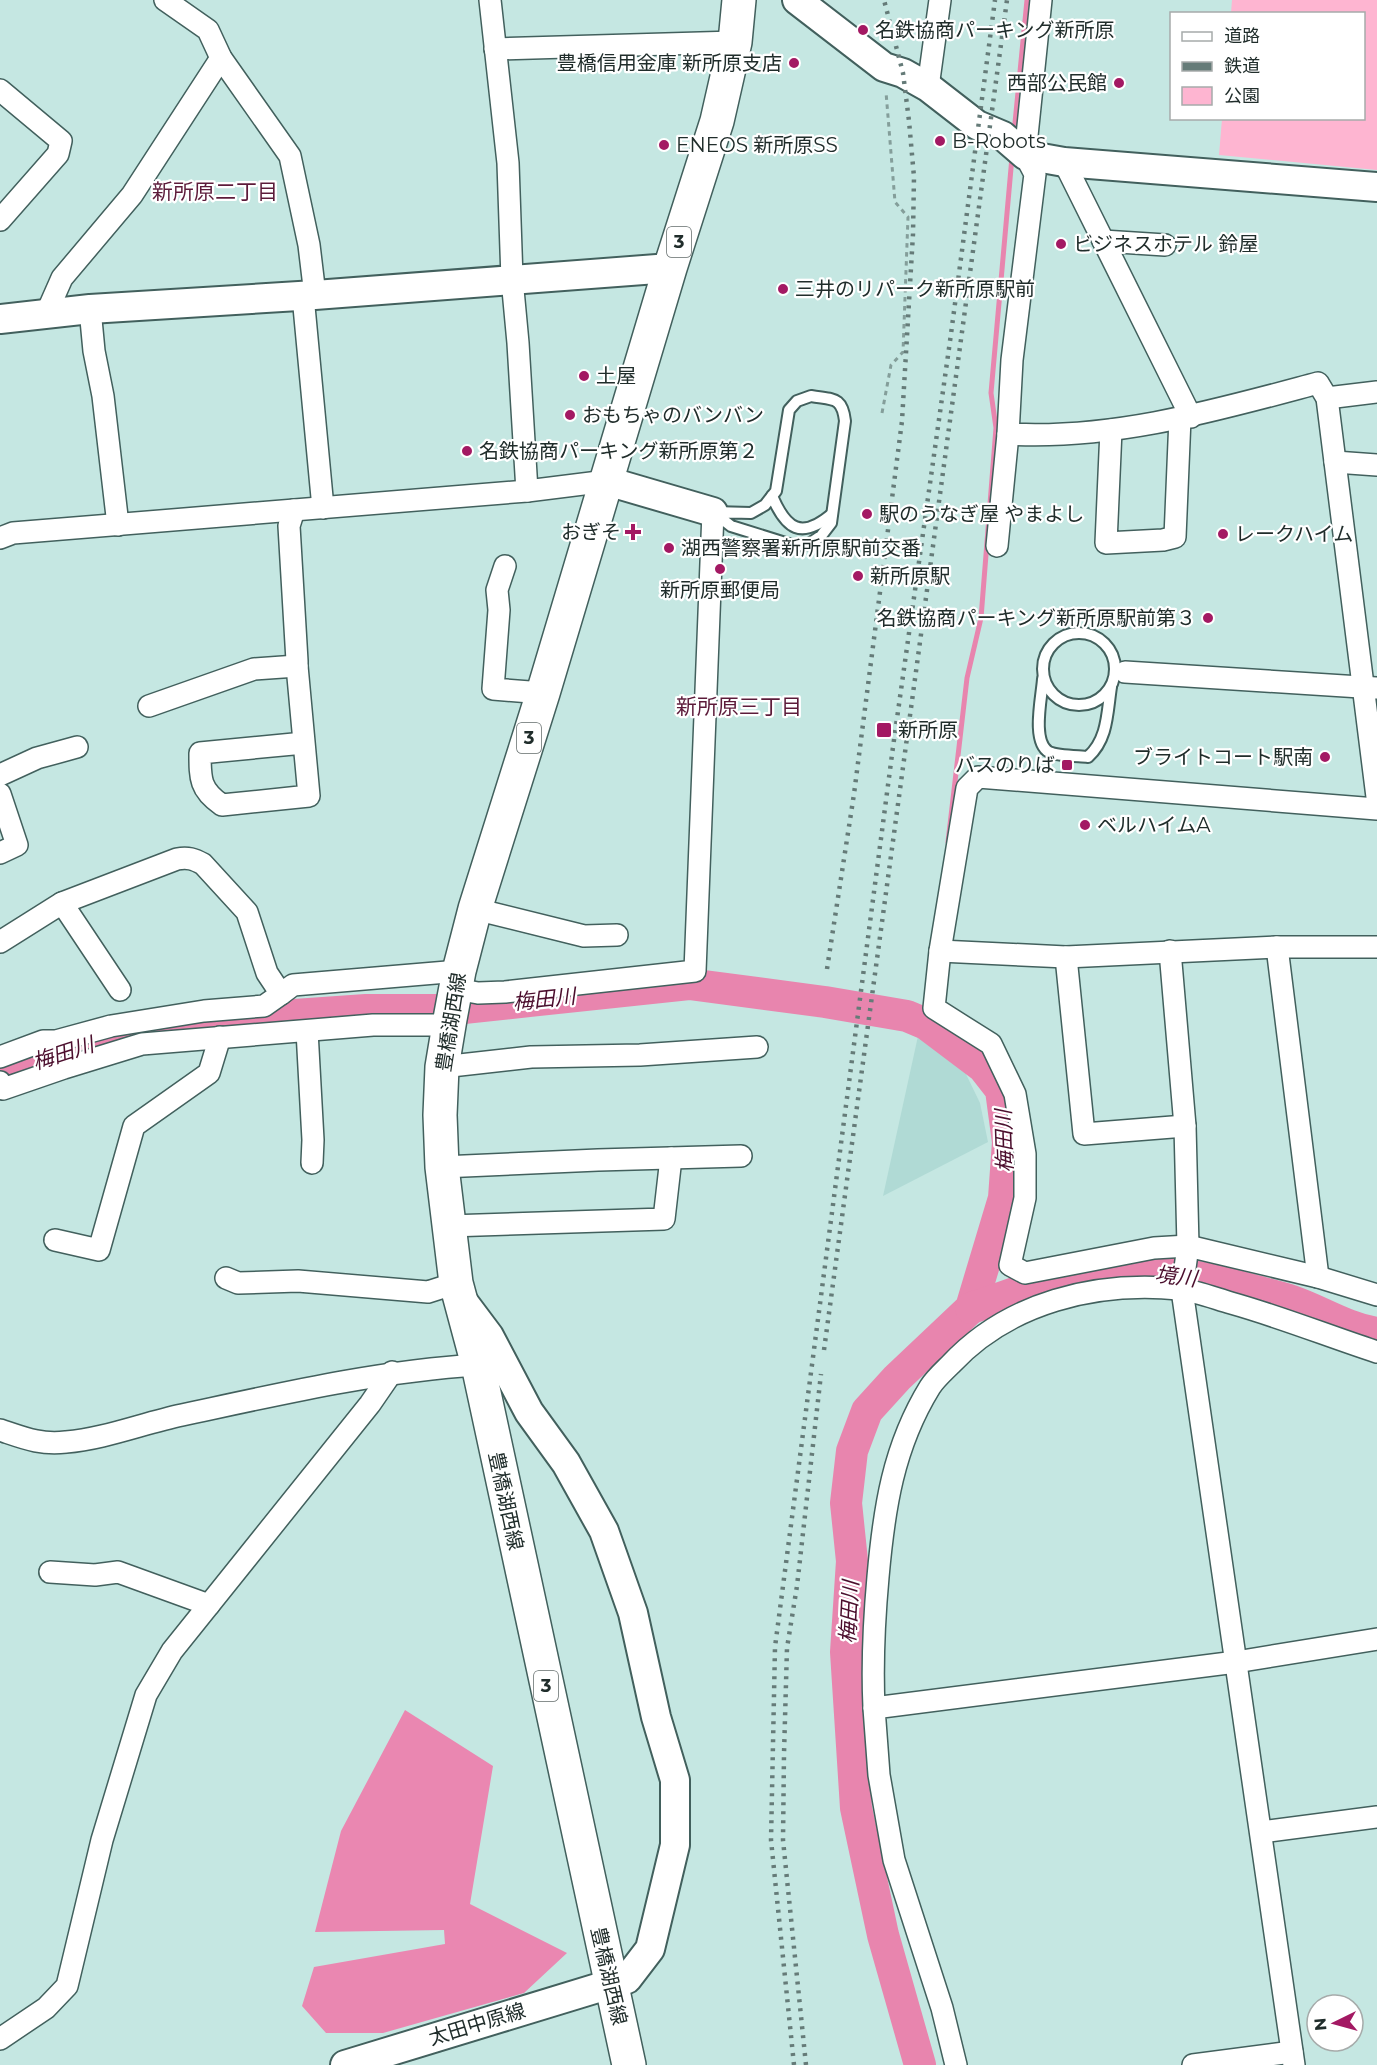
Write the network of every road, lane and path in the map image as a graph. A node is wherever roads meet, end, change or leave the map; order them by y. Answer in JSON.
{"nodes":[{"id":1,"x":165,"y":0,"type":"edge"},
{"id":2,"x":490,"y":0,"type":"edge"},
{"id":3,"x":739,"y":0,"type":"edge"},
{"id":4,"x":797,"y":0,"type":"edge"},
{"id":5,"x":940,"y":0,"type":"edge"},
{"id":6,"x":1041,"y":0,"type":"edge"},
{"id":7,"x":735,"y":42,"type":"junction"},
{"id":8,"x":495,"y":49,"type":"junction"},
{"id":9,"x":221,"y":58,"type":"junction"},
{"id":10,"x":884,"y":67,"type":"junction"},
{"id":11,"x":928,"y":87,"type":"junction"},
{"id":12,"x":0,"y":90,"type":"edge"},
{"id":13,"x":1018,"y":149,"type":"junction"},
{"id":14,"x":1064,"y":162,"type":"junction"},
{"id":15,"x":1377,"y":187,"type":"edge"},
{"id":16,"x":0,"y":220,"type":"edge"},
{"id":17,"x":1103,"y":241,"type":"junction"},
{"id":18,"x":1165,"y":245,"type":"dead end"},
{"id":19,"x":670,"y":268,"type":"junction"},
{"id":20,"x":512,"y":279,"type":"junction"},
{"id":21,"x":309,"y":295,"type":"junction"},
{"id":22,"x":90,"y":309,"type":"junction"},
{"id":23,"x":47,"y":312,"type":"junction"},
{"id":24,"x":0,"y":319,"type":"edge"},
{"id":25,"x":1377,"y":392,"type":"edge"},
{"id":26,"x":1328,"y":398,"type":"junction"},
{"id":27,"x":882,"y":413,"type":"dead end"},
{"id":28,"x":1185,"y":418,"type":"junction"},
{"id":29,"x":1111,"y":430,"type":"junction"},
{"id":30,"x":1008,"y":435,"type":"junction"},
{"id":31,"x":1335,"y":462,"type":"junction"},
{"id":32,"x":1377,"y":465,"type":"edge"},
{"id":33,"x":607,"y":481,"type":"junction"},
{"id":34,"x":527,"y":491,"type":"junction"},
{"id":35,"x":772,"y":496,"type":"junction"},
{"id":36,"x":323,"y":508,"type":"junction"},
{"id":37,"x":294,"y":510,"type":"junction"},
{"id":38,"x":713,"y":512,"type":"junction"},
{"id":39,"x":832,"y":514,"type":"junction"},
{"id":40,"x":118,"y":525,"type":"junction"},
{"id":41,"x":0,"y":537,"type":"edge"},
{"id":42,"x":997,"y":546,"type":"dead end"},
{"id":43,"x":505,"y":566,"type":"dead end"},
{"id":44,"x":297,"y":666,"type":"junction"},
{"id":45,"x":1116,"y":676,"type":"junction"},
{"id":46,"x":1043,"y":678,"type":"junction"},
{"id":47,"x":1370,"y":688,"type":"edge"},
{"id":48,"x":543,"y":693,"type":"junction"},
{"id":49,"x":149,"y":706,"type":"dead end"},
{"id":50,"x":304,"y":743,"type":"junction"},
{"id":51,"x":77,"y":747,"type":"dead end"},
{"id":52,"x":0,"y":775,"type":"edge"},
{"id":53,"x":0,"y":794,"type":"edge"},
{"id":54,"x":1377,"y":797,"type":"edge"},
{"id":55,"x":1377,"y":809,"type":"edge"},
{"id":56,"x":0,"y":853,"type":"edge"},
{"id":57,"x":62,"y":903,"type":"junction"},
{"id":58,"x":476,"y":909,"type":"junction"},
{"id":59,"x":617,"y":934,"type":"dead end"},
{"id":60,"x":0,"y":942,"type":"edge"},
{"id":61,"x":1277,"y":947,"type":"junction"},
{"id":62,"x":1377,"y":947,"type":"edge"},
{"id":63,"x":940,"y":951,"type":"junction"},
{"id":64,"x":1170,"y":951,"type":"junction"},
{"id":65,"x":1066,"y":957,"type":"junction"},
{"id":66,"x":120,"y":990,"type":"dead end"},
{"id":67,"x":281,"y":994,"type":"junction"},
{"id":68,"x":454,"y":1000,"type":"junction"},
{"id":69,"x":307,"y":1031,"type":"junction"},
{"id":70,"x":220,"y":1037,"type":"junction"},
{"id":71,"x":757,"y":1047,"type":"dead end"},
{"id":72,"x":0,"y":1057,"type":"edge"},
{"id":73,"x":442,"y":1066,"type":"junction"},
{"id":74,"x":1,"y":1085,"type":"edge"},
{"id":75,"x":1185,"y":1126,"type":"junction"},
{"id":76,"x":741,"y":1156,"type":"dead end"},
{"id":77,"x":670,"y":1158,"type":"junction"},
{"id":78,"x":312,"y":1162,"type":"dead end"},
{"id":79,"x":442,"y":1167,"type":"junction"},
{"id":80,"x":449,"y":1226,"type":"junction"},
{"id":81,"x":55,"y":1240,"type":"dead end"},
{"id":82,"x":1188,"y":1246,"type":"junction"},
{"id":83,"x":1318,"y":1277,"type":"junction"},
{"id":84,"x":226,"y":1278,"type":"dead end"},
{"id":85,"x":458,"y":1289,"type":"junction"},
{"id":86,"x":1182,"y":1290,"type":"junction"},
{"id":87,"x":1377,"y":1295,"type":"edge"},
{"id":88,"x":1377,"y":1352,"type":"edge"},
{"id":89,"x":478,"y":1365,"type":"junction"},
{"id":90,"x":392,"y":1372,"type":"junction"},
{"id":91,"x":0,"y":1430,"type":"edge"},
{"id":92,"x":50,"y":1572,"type":"dead end"},
{"id":93,"x":209,"y":1605,"type":"junction"},
{"id":94,"x":1377,"y":1640,"type":"edge"},
{"id":95,"x":1236,"y":1662,"type":"junction"},
{"id":96,"x":874,"y":1708,"type":"junction"},
{"id":97,"x":1377,"y":1817,"type":"edge"},
{"id":98,"x":1261,"y":1832,"type":"junction"},
{"id":99,"x":610,"y":1984,"type":"junction"},
{"id":100,"x":0,"y":2039,"type":"edge"},
{"id":101,"x":1293,"y":2059,"type":"edge"},
{"id":102,"x":345,"y":2065,"type":"edge"},
{"id":103,"x":629,"y":2065,"type":"edge"},
{"id":104,"x":956,"y":2065,"type":"edge"},
{"id":105,"x":1194,"y":2065,"type":"edge"}],
"edges":[{"from":1,"to":9,"type":"street"},
{"from":2,"to":8,"type":"street"},
{"from":3,"to":7,"type":"main road","name":"豊橋湖西線","number":"3"},
{"from":4,"to":10,"type":"street"},
{"from":5,"to":11,"type":"street"},
{"from":6,"to":13,"type":"street"},
{"from":7,"to":8,"type":"street"},
{"from":7,"to":19,"type":"main road","name":"豊橋湖西線","number":"3"},
{"from":8,"to":20,"type":"street"},
{"from":9,"to":21,"type":"street"},
{"from":9,"to":23,"type":"street"},
{"from":10,"to":11,"type":"street"},
{"from":10,"to":27,"type":"path"},
{"from":11,"to":13,"type":"street"},
{"from":12,"to":16,"type":"street"},
{"from":13,"to":14,"type":"street"},
{"from":13,"to":30,"type":"street"},
{"from":14,"to":15,"type":"street"},
{"from":14,"to":17,"type":"street"},
{"from":17,"to":18,"type":"street"},
{"from":17,"to":28,"type":"street"},
{"from":19,"to":20,"type":"street"},
{"from":19,"to":33,"type":"main road","name":"豊橋湖西線","number":"3"},
{"from":20,"to":21,"type":"street"},
{"from":20,"to":34,"type":"street"},
{"from":21,"to":22,"type":"street"},
{"from":21,"to":36,"type":"street"},
{"from":22,"to":23,"type":"street"},
{"from":22,"to":40,"type":"street"},
{"from":23,"to":24,"type":"street"},
{"from":25,"to":26,"type":"street"},
{"from":26,"to":28,"type":"street"},
{"from":26,"to":31,"type":"street"},
{"from":28,"to":29,"type":"street"},
{"from":28,"to":29,"type":"street"},
{"from":29,"to":30,"type":"street"},
{"from":30,"to":42,"type":"street"},
{"from":31,"to":32,"type":"street"},
{"from":31,"to":47,"type":"street"},
{"from":33,"to":34,"type":"street"},
{"from":33,"to":38,"type":"street"},
{"from":33,"to":48,"type":"main road","name":"豊橋湖西線","number":"3"},
{"from":34,"to":36,"type":"street"},
{"from":35,"to":38,"type":"lane"},
{"from":35,"to":39,"type":"lane"},
{"from":35,"to":39,"type":"lane"},
{"from":36,"to":37,"type":"street"},
{"from":37,"to":40,"type":"street"},
{"from":37,"to":44,"type":"street"},
{"from":38,"to":39,"type":"lane"},
{"from":38,"to":68,"type":"street"},
{"from":40,"to":41,"type":"street"},
{"from":43,"to":48,"type":"street"},
{"from":44,"to":49,"type":"street"},
{"from":44,"to":50,"type":"street"},
{"from":45,"to":46,"type":"lane"},
{"from":45,"to":46,"type":"lane"},
{"from":45,"to":46,"type":"lane"},
{"from":45,"to":47,"type":"street"},
{"from":47,"to":54,"type":"street"},
{"from":48,"to":58,"type":"main road","name":"豊橋湖西線","number":"3"},
{"from":50,"to":50,"type":"street"},
{"from":51,"to":52,"type":"street"},
{"from":53,"to":56,"type":"street"},
{"from":55,"to":63,"type":"street"},
{"from":57,"to":60,"type":"street"},
{"from":57,"to":66,"type":"street"},
{"from":57,"to":67,"type":"street"},
{"from":58,"to":59,"type":"street"},
{"from":58,"to":68,"type":"main road","name":"豊橋湖西線","number":"3"},
{"from":61,"to":62,"type":"street"},
{"from":61,"to":64,"type":"street"},
{"from":61,"to":83,"type":"street"},
{"from":63,"to":65,"type":"street"},
{"from":63,"to":82,"type":"street"},
{"from":64,"to":65,"type":"street"},
{"from":64,"to":75,"type":"street"},
{"from":65,"to":75,"type":"street"},
{"from":67,"to":68,"type":"street"},
{"from":67,"to":72,"type":"street"},
{"from":68,"to":69,"type":"street"},
{"from":68,"to":73,"type":"main road","name":"豊橋湖西線","number":"3"},
{"from":69,"to":70,"type":"street"},
{"from":69,"to":78,"type":"street"},
{"from":70,"to":74,"type":"street"},
{"from":70,"to":81,"type":"street"},
{"from":71,"to":73,"type":"street"},
{"from":73,"to":79,"type":"main road","name":"豊橋湖西線","number":"3"},
{"from":75,"to":82,"type":"street"},
{"from":76,"to":77,"type":"street"},
{"from":77,"to":79,"type":"street"},
{"from":77,"to":80,"type":"street"},
{"from":79,"to":80,"type":"main road","name":"豊橋湖西線","number":"3"},
{"from":80,"to":85,"type":"main road","name":"豊橋湖西線","number":"3"},
{"from":82,"to":83,"type":"street"},
{"from":82,"to":86,"type":"street"},
{"from":83,"to":87,"type":"street"},
{"from":84,"to":85,"type":"street"},
{"from":85,"to":89,"type":"main road","name":"豊橋湖西線","number":"3"},
{"from":85,"to":99,"type":"street","name":"太田中原線"},
{"from":86,"to":88,"type":"street"},
{"from":86,"to":95,"type":"street"},
{"from":86,"to":96,"type":"street"},
{"from":89,"to":90,"type":"street"},
{"from":89,"to":99,"type":"main road","name":"豊橋湖西線","number":"3"},
{"from":90,"to":91,"type":"street"},
{"from":90,"to":93,"type":"street"},
{"from":92,"to":93,"type":"street"},
{"from":93,"to":100,"type":"street"},
{"from":94,"to":95,"type":"street"},
{"from":95,"to":96,"type":"street"},
{"from":95,"to":98,"type":"street"},
{"from":96,"to":104,"type":"street"},
{"from":97,"to":98,"type":"street"},
{"from":98,"to":101,"type":"street"},
{"from":99,"to":102,"type":"street","name":"太田中原線"},
{"from":99,"to":103,"type":"main road","name":"豊橋湖西線","number":"3"},
{"from":101,"to":105,"type":"street"}]}
